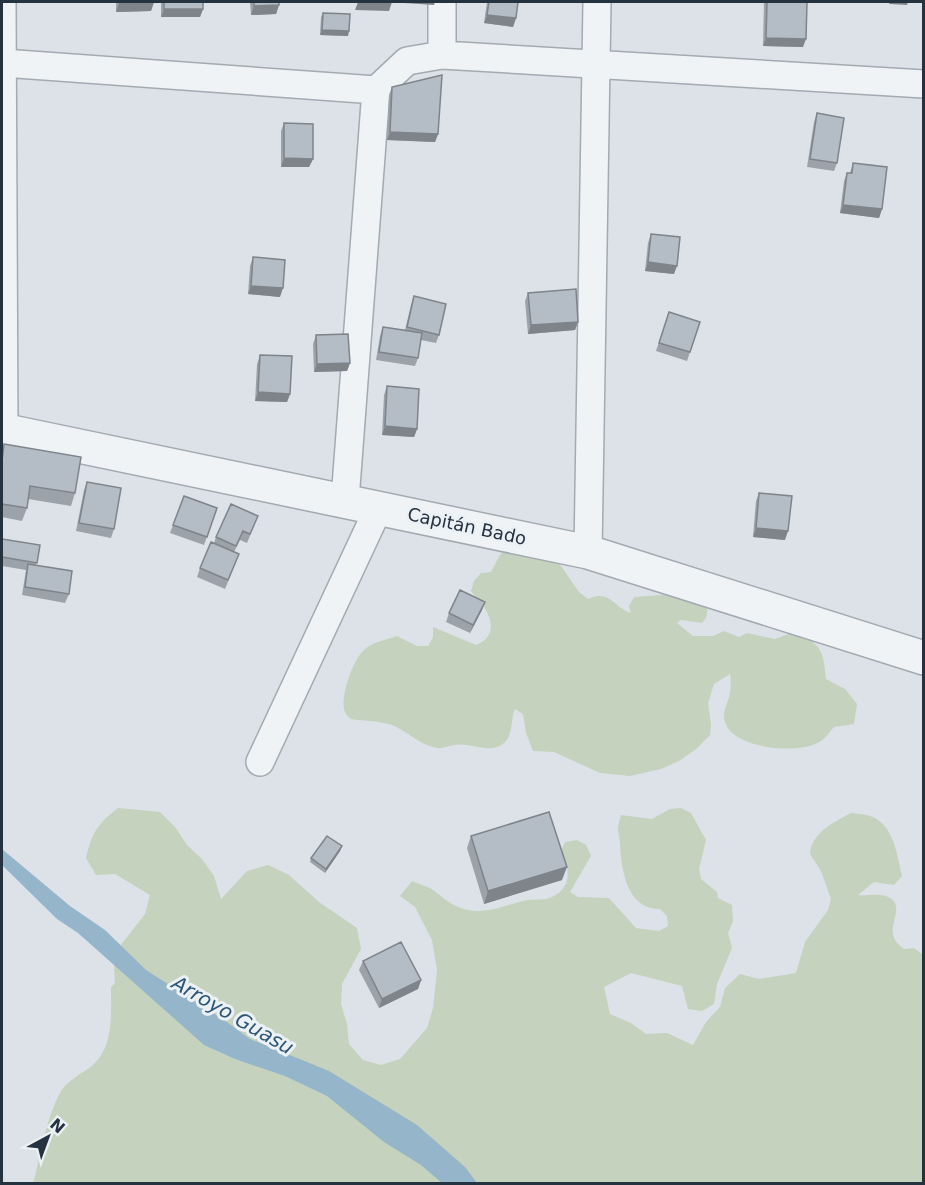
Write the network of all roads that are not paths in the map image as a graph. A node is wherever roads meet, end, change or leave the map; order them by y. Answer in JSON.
{"nodes":[{"id":1,"x":2,"y":2,"type":"edge"},
{"id":2,"x":442,"y":2,"type":"edge"},
{"id":3,"x":597,"y":2,"type":"edge"},
{"id":4,"x":442,"y":55,"type":"junction"},
{"id":5,"x":3,"y":63,"type":"edge"},
{"id":6,"x":597,"y":66,"type":"junction"},
{"id":7,"x":924,"y":84,"type":"edge"},
{"id":8,"x":376,"y":90,"type":"junction"},
{"id":9,"x":3,"y":430,"type":"edge"},
{"id":10,"x":345,"y":500,"type":"junction"},
{"id":11,"x":379,"y":507,"type":"junction"},
{"id":12,"x":588,"y":552,"type":"junction"},
{"id":13,"x":924,"y":658,"type":"edge"},
{"id":14,"x":260,"y":762,"type":"dead end"}],
"edges":[{"from":1,"to":5,"type":"street"},
{"from":2,"to":4,"type":"street"},
{"from":3,"to":6,"type":"street"},
{"from":4,"to":6,"type":"street"},
{"from":4,"to":8,"type":"street"},
{"from":5,"to":8,"type":"street"},
{"from":5,"to":9,"type":"street"},
{"from":6,"to":7,"type":"street"},
{"from":6,"to":12,"type":"street"},
{"from":8,"to":10,"type":"street"},
{"from":9,"to":10,"type":"street","name":"Capitán Bado"},
{"from":10,"to":11,"type":"street","name":"Capitán Bado"},
{"from":11,"to":12,"type":"street","name":"Capitán Bado"},
{"from":11,"to":14,"type":"street"},
{"from":12,"to":13,"type":"street","name":"Capitán Bado"}]}
